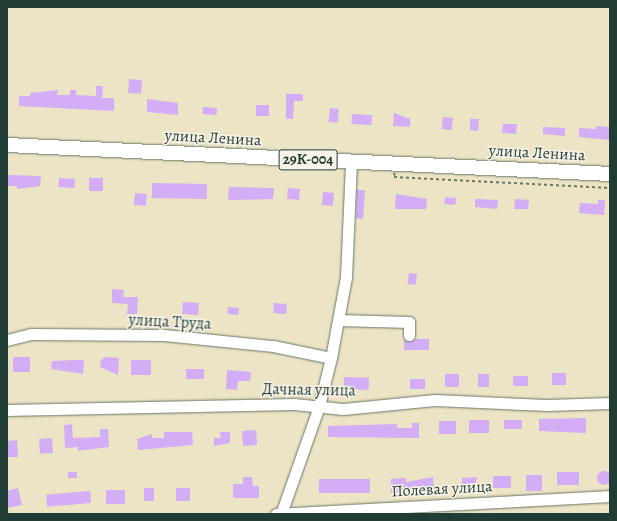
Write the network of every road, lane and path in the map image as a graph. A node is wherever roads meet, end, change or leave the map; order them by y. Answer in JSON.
{"nodes":[{"id":1,"x":7,"y":145,"type":"edge"},
{"id":2,"x":351,"y":162,"type":"junction"},
{"id":3,"x":395,"y":164,"type":"junction"},
{"id":4,"x":610,"y":174,"type":"edge"},
{"id":5,"x":610,"y":188,"type":"edge"},
{"id":6,"x":339,"y":320,"type":"junction"},
{"id":7,"x":408,"y":335,"type":"dead end"},
{"id":8,"x":7,"y":340,"type":"edge"},
{"id":9,"x":331,"y":358,"type":"junction"},
{"id":10,"x":610,"y":403,"type":"edge"},
{"id":11,"x":319,"y":406,"type":"junction"},
{"id":12,"x":7,"y":410,"type":"edge"},
{"id":13,"x":610,"y":496,"type":"edge"},
{"id":14,"x":280,"y":513,"type":"edge"}],
"edges":[{"from":1,"to":2,"type":"main road","name":"улица Ленина","number":"29К-004"},
{"from":2,"to":3,"type":"main road","name":"улица Ленина","number":"29К-004"},
{"from":2,"to":6,"type":"street"},
{"from":3,"to":4,"type":"main road","name":"улица Ленина","number":"29К-004"},
{"from":3,"to":5,"type":"path"},
{"from":6,"to":7,"type":"street"},
{"from":6,"to":9,"type":"street"},
{"from":8,"to":9,"type":"street","name":"улица Труда"},
{"from":9,"to":11,"type":"street"},
{"from":10,"to":11,"type":"street","name":"Дачная улица"},
{"from":11,"to":12,"type":"street","name":"Дачная улица"},
{"from":11,"to":14,"type":"street"},
{"from":13,"to":14,"type":"street","name":"Полевая улица"}]}
